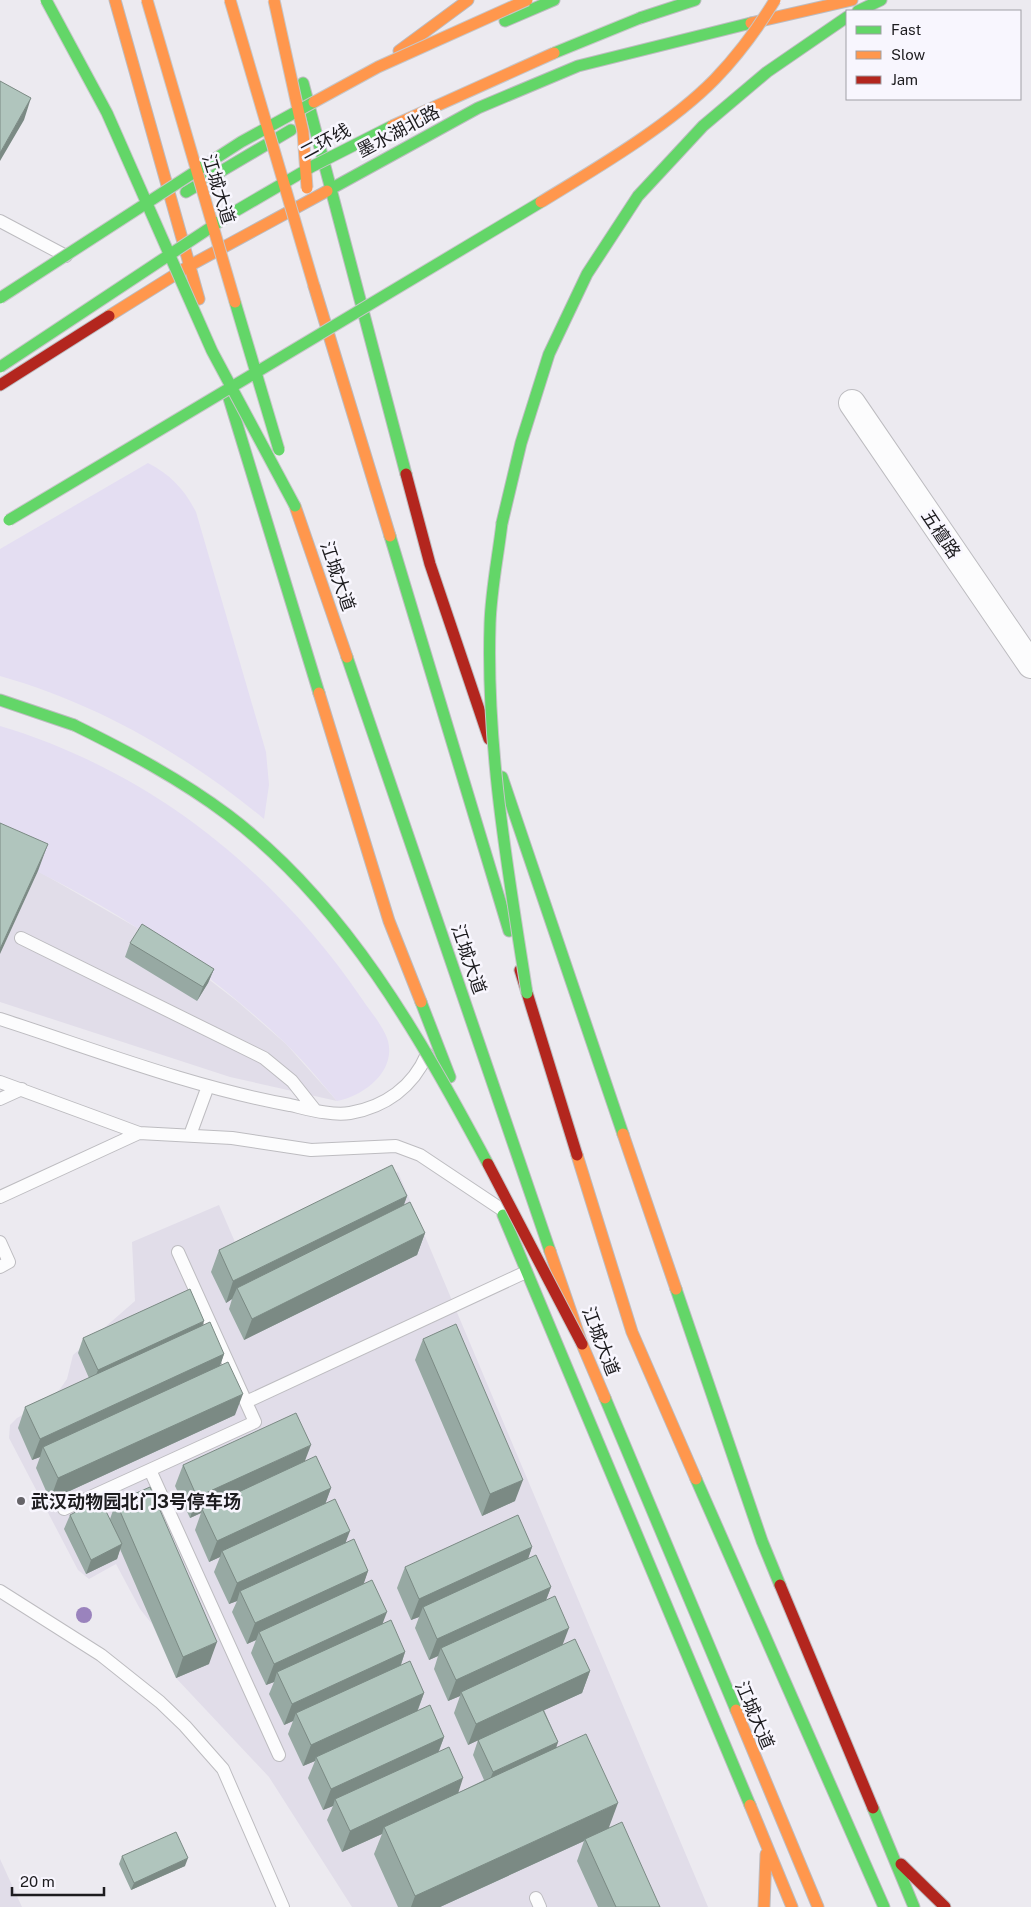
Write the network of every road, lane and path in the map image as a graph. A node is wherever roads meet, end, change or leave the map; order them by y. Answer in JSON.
{"nodes":[{"id":1,"x":46,"y":0,"type":"edge"},
{"id":2,"x":115,"y":0,"type":"edge"},
{"id":3,"x":148,"y":0,"type":"edge"},
{"id":4,"x":230,"y":0,"type":"edge"},
{"id":5,"x":274,"y":0,"type":"edge"},
{"id":6,"x":278,"y":0,"type":"edge"},
{"id":7,"x":468,"y":0,"type":"edge"},
{"id":8,"x":527,"y":0,"type":"edge"},
{"id":9,"x":554,"y":0,"type":"edge"},
{"id":10,"x":695,"y":0,"type":"edge"},
{"id":11,"x":775,"y":0,"type":"edge"},
{"id":12,"x":852,"y":0,"type":"edge"},
{"id":13,"x":880,"y":0,"type":"edge"},
{"id":14,"x":860,"y":10,"type":"edge"},
{"id":15,"x":846,"y":18,"type":"edge"},
{"id":16,"x":414,"y":64,"type":"dead end"},
{"id":17,"x":378,"y":67,"type":"junction"},
{"id":18,"x":318,"y":114,"type":"junction"},
{"id":19,"x":330,"y":188,"type":"junction"},
{"id":20,"x":173,"y":200,"type":"junction"},
{"id":21,"x":0,"y":220,"type":"edge"},
{"id":22,"x":75,"y":261,"type":"junction"},
{"id":23,"x":189,"y":266,"type":"junction"},
{"id":24,"x":314,"y":286,"type":"junction"},
{"id":25,"x":0,"y":298,"type":"edge"},
{"id":26,"x":0,"y":310,"type":"edge"},
{"id":27,"x":0,"y":367,"type":"edge"},
{"id":28,"x":0,"y":385,"type":"edge"},
{"id":29,"x":852,"y":403,"type":"dead end"},
{"id":30,"x":295,"y":506,"type":"junction"},
{"id":31,"x":0,"y":525,"type":"edge"},
{"id":32,"x":1031,"y":665,"type":"edge"},
{"id":33,"x":0,"y":700,"type":"edge"},
{"id":34,"x":21,"y":938,"type":"dead end"},
{"id":35,"x":528,"y":993,"type":"junction"},
{"id":36,"x":0,"y":1019,"type":"edge"},
{"id":37,"x":434,"y":1038,"type":"junction"},
{"id":38,"x":0,"y":1082,"type":"edge"},
{"id":39,"x":208,"y":1086,"type":"junction"},
{"id":40,"x":22,"y":1089,"type":"junction"},
{"id":41,"x":0,"y":1099,"type":"edge"},
{"id":42,"x":315,"y":1110,"type":"junction"},
{"id":43,"x":139,"y":1133,"type":"junction"},
{"id":44,"x":190,"y":1135,"type":"junction"},
{"id":45,"x":0,"y":1197,"type":"edge"},
{"id":46,"x":501,"y":1209,"type":"junction"},
{"id":47,"x":0,"y":1242,"type":"edge"},
{"id":48,"x":178,"y":1252,"type":"dead end"},
{"id":49,"x":0,"y":1266,"type":"edge"},
{"id":50,"x":526,"y":1272,"type":"junction"},
{"id":51,"x":582,"y":1344,"type":"junction"},
{"id":52,"x":246,"y":1402,"type":"junction"},
{"id":53,"x":150,"y":1470,"type":"junction"},
{"id":54,"x":64,"y":1510,"type":"dead end"},
{"id":55,"x":0,"y":1591,"type":"edge"},
{"id":56,"x":279,"y":1755,"type":"dead end"},
{"id":57,"x":766,"y":1845,"type":"junction"},
{"id":58,"x":893,"y":1856,"type":"junction"},
{"id":59,"x":283,"y":1907,"type":"edge"},
{"id":60,"x":764,"y":1907,"type":"edge"},
{"id":61,"x":792,"y":1907,"type":"edge"},
{"id":62,"x":818,"y":1907,"type":"edge"},
{"id":63,"x":884,"y":1907,"type":"edge"},
{"id":64,"x":914,"y":1907,"type":"edge"},
{"id":65,"x":945,"y":1907,"type":"edge"}],
"edges":[{"from":1,"to":30,"type":"main road","bridge":true},
{"from":2,"to":20,"type":"main road"},
{"from":3,"to":30,"type":"main road","name":"江城大道","bridge":true},
{"from":4,"to":24,"type":"main road","name":"江城大道","bridge":true},
{"from":5,"to":24,"type":"main road","bridge":true},
{"from":6,"to":18,"type":"main road"},
{"from":7,"to":17,"type":"main road","bridge":true},
{"from":8,"to":17,"type":"main road","bridge":true},
{"from":9,"to":16,"type":"main road"},
{"from":10,"to":27,"type":"main road","name":"二环线","bridge":true},
{"from":11,"to":31,"type":"main road","bridge":true},
{"from":12,"to":19,"type":"main road","name":"墨水湖北路"},
{"from":13,"to":14,"type":"main road"},
{"from":15,"to":35,"type":"main road","bridge":true},
{"from":17,"to":25,"type":"main road","bridge":true},
{"from":18,"to":19,"type":"main road"},
{"from":18,"to":20,"type":"main road"},
{"from":19,"to":23,"type":"main road","name":"墨水湖北路"},
{"from":19,"to":58,"type":"main road"},
{"from":20,"to":22,"type":"main road"},
{"from":20,"to":23,"type":"main road"},
{"from":21,"to":22,"type":"lane"},
{"from":22,"to":26,"type":"main road"},
{"from":23,"to":28,"type":"main road","name":"墨水湖北路"},
{"from":23,"to":37,"type":"main road"},
{"from":24,"to":35,"type":"main road","name":"江城大道","bridge":true},
{"from":29,"to":32,"type":"street","name":"五檀路"},
{"from":30,"to":51,"type":"main road","name":"江城大道","bridge":true},
{"from":33,"to":51,"type":"main road","bridge":true},
{"from":34,"to":42,"type":"lane"},
{"from":35,"to":63,"type":"main road","name":"江城大道"},
{"from":36,"to":39,"type":"lane"},
{"from":37,"to":42,"type":"lane"},
{"from":37,"to":46,"type":"main road"},
{"from":38,"to":40,"type":"lane"},
{"from":39,"to":42,"type":"lane"},
{"from":39,"to":44,"type":"lane"},
{"from":40,"to":41,"type":"lane"},
{"from":40,"to":43,"type":"lane"},
{"from":43,"to":44,"type":"lane"},
{"from":43,"to":45,"type":"lane"},
{"from":44,"to":46,"type":"lane"},
{"from":46,"to":50,"type":"main road"},
{"from":47,"to":49,"type":"lane"},
{"from":48,"to":52,"type":"lane"},
{"from":50,"to":52,"type":"lane"},
{"from":50,"to":57,"type":"main road"},
{"from":51,"to":62,"type":"main road","name":"江城大道"},
{"from":52,"to":53,"type":"lane"},
{"from":53,"to":54,"type":"lane"},
{"from":53,"to":56,"type":"lane"},
{"from":55,"to":59,"type":"lane"},
{"from":57,"to":60,"type":"main road"},
{"from":57,"to":61,"type":"main road"},
{"from":58,"to":64,"type":"main road"},
{"from":58,"to":65,"type":"main road"}]}
